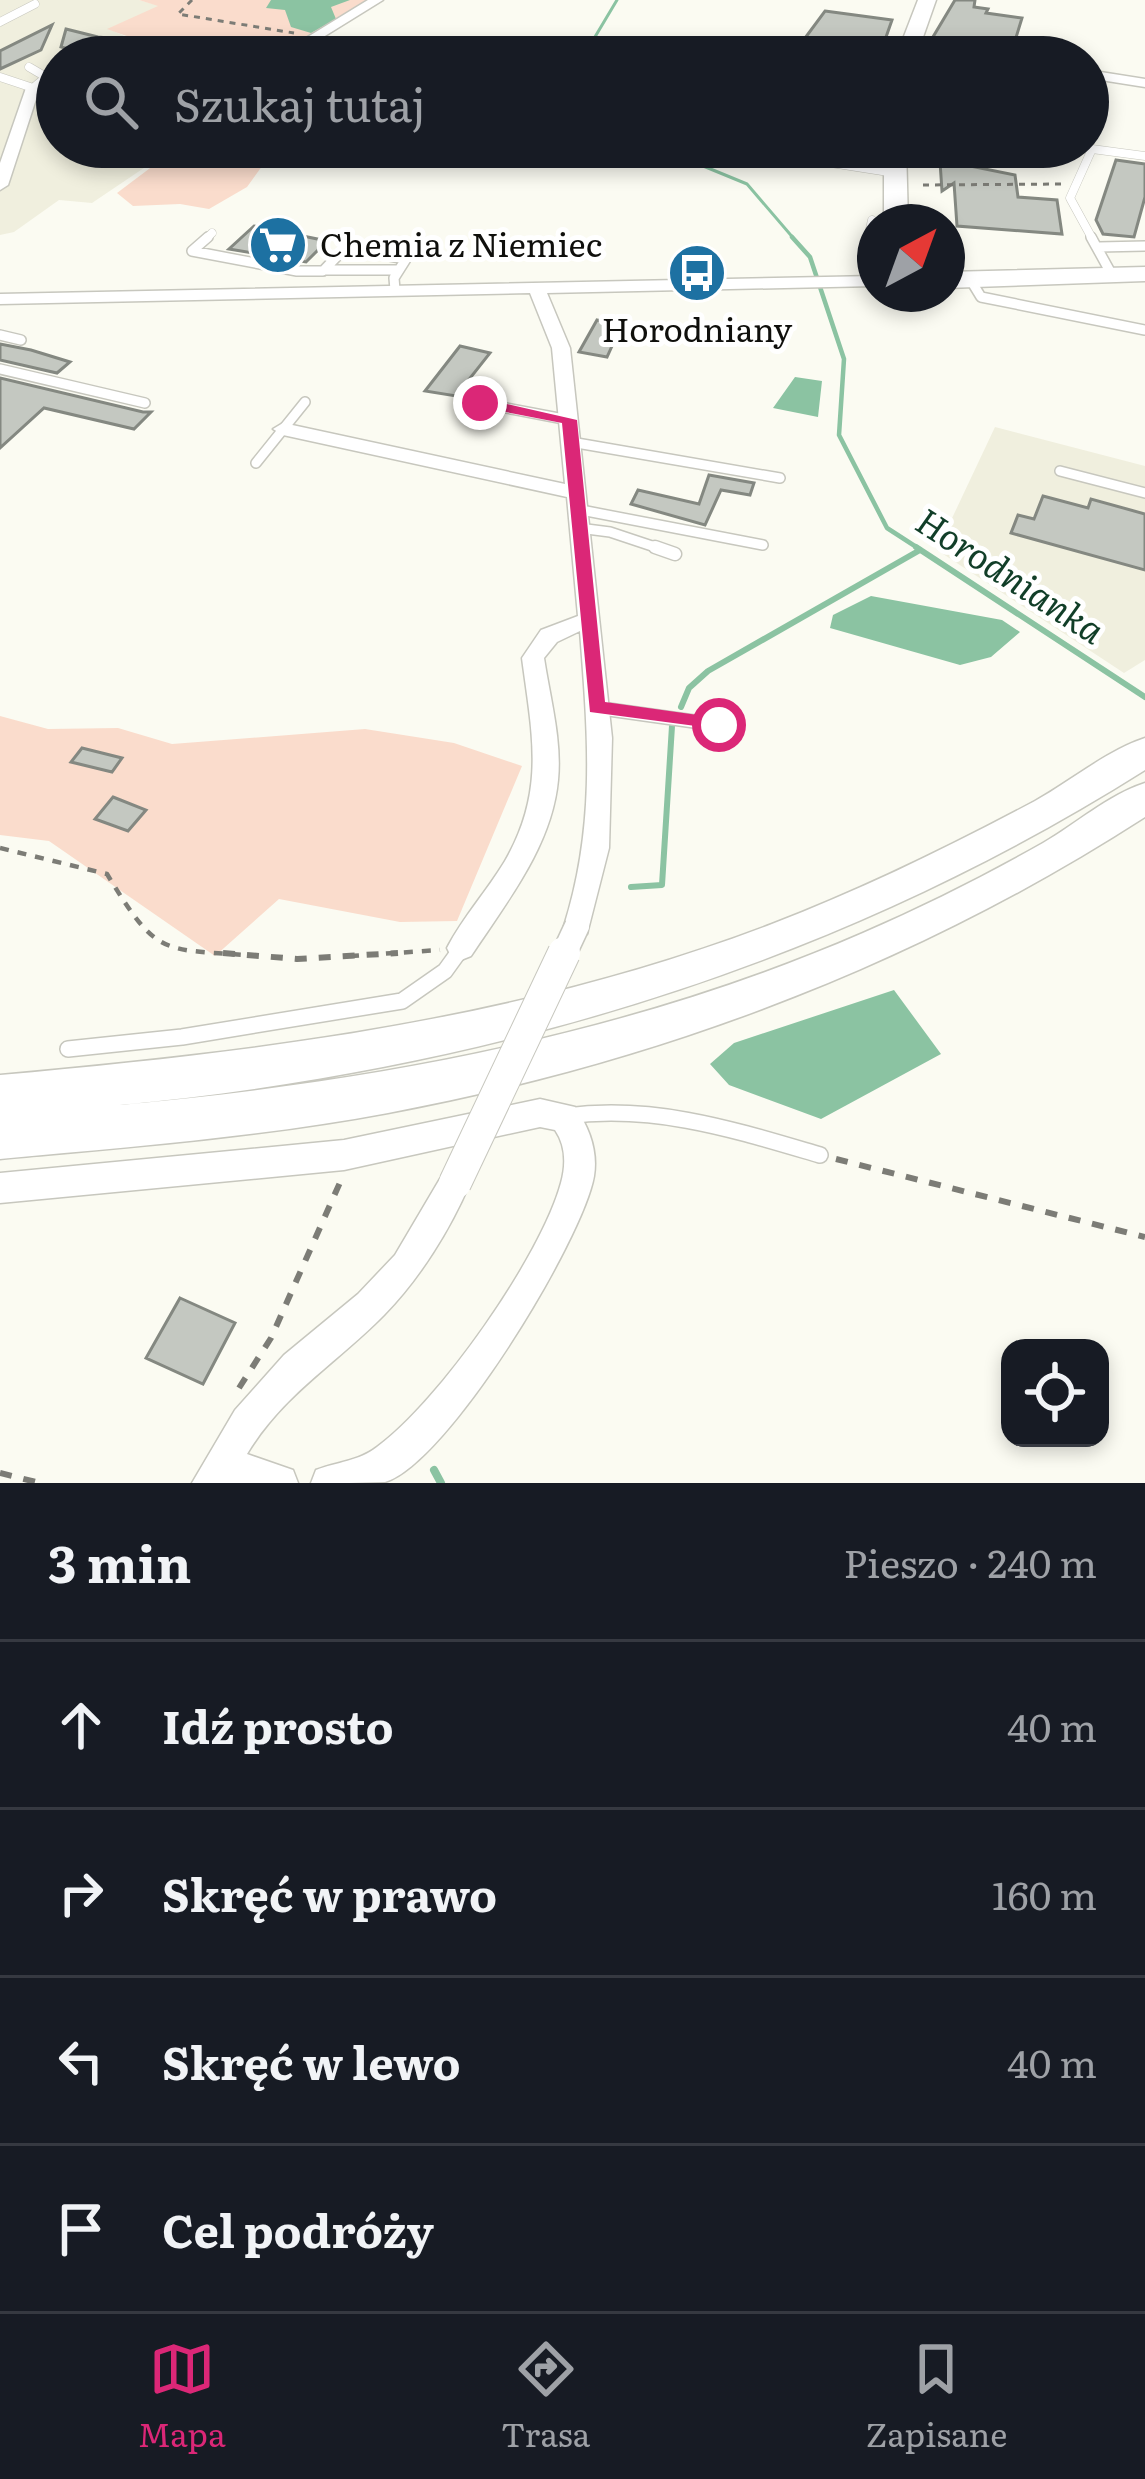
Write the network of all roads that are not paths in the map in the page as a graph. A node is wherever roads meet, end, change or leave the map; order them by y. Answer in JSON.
{"nodes":[{"id":1,"x":377,"y":0,"type":"edge"},
{"id":2,"x":927,"y":0,"type":"edge"},
{"id":3,"x":35,"y":4,"type":"dead end"},
{"id":4,"x":0,"y":22,"type":"edge"},
{"id":5,"x":322,"y":36,"type":"edge"},
{"id":6,"x":914,"y":36,"type":"edge"},
{"id":7,"x":29,"y":67,"type":"dead end"},
{"id":8,"x":36,"y":71,"type":"edge"},
{"id":9,"x":0,"y":77,"type":"edge"},
{"id":10,"x":1109,"y":77,"type":"edge"},
{"id":11,"x":1145,"y":82,"type":"edge"},
{"id":12,"x":36,"y":85,"type":"edge"},
{"id":13,"x":33,"y":88,"type":"junction"},
{"id":14,"x":36,"y":89,"type":"edge"},
{"id":15,"x":1109,"y":151,"type":"edge"},
{"id":16,"x":1145,"y":156,"type":"edge"},
{"id":17,"x":863,"y":168,"type":"edge"},
{"id":18,"x":895,"y":168,"type":"edge"},
{"id":19,"x":1083,"y":168,"type":"edge"},
{"id":20,"x":895,"y":173,"type":"junction"},
{"id":21,"x":0,"y":184,"type":"edge"},
{"id":22,"x":886,"y":204,"type":"edge"},
{"id":23,"x":212,"y":233,"type":"dead end"},
{"id":24,"x":1145,"y":246,"type":"edge"},
{"id":25,"x":1099,"y":247,"type":"junction"},
{"id":26,"x":322,"y":271,"type":"junction"},
{"id":27,"x":1145,"y":274,"type":"edge"},
{"id":28,"x":1112,"y":275,"type":"junction"},
{"id":29,"x":396,"y":280,"type":"junction"},
{"id":30,"x":965,"y":280,"type":"edge"},
{"id":31,"x":857,"y":282,"type":"edge"},
{"id":32,"x":965,"y":285,"type":"edge"},
{"id":33,"x":536,"y":287,"type":"junction"},
{"id":34,"x":0,"y":299,"type":"edge"},
{"id":35,"x":1145,"y":330,"type":"edge"},
{"id":36,"x":0,"y":335,"type":"edge"},
{"id":37,"x":21,"y":340,"type":"dead end"},
{"id":38,"x":0,"y":369,"type":"edge"},
{"id":39,"x":305,"y":402,"type":"dead end"},
{"id":40,"x":145,"y":403,"type":"dead end"},
{"id":41,"x":480,"y":403,"type":"dead end"},
{"id":42,"x":283,"y":429,"type":"junction"},
{"id":43,"x":570,"y":431,"type":"junction"},
{"id":44,"x":256,"y":464,"type":"dead end"},
{"id":45,"x":1060,"y":471,"type":"dead end"},
{"id":46,"x":780,"y":478,"type":"dead end"},
{"id":47,"x":1145,"y":493,"type":"edge"},
{"id":48,"x":576,"y":510,"type":"junction"},
{"id":49,"x":763,"y":545,"type":"dead end"},
{"id":50,"x":675,"y":554,"type":"dead end"},
{"id":51,"x":590,"y":621,"type":"junction"},
{"id":52,"x":596,"y":707,"type":"junction"},
{"id":53,"x":719,"y":725,"type":"dead end"},
{"id":54,"x":1145,"y":752,"type":"edge"},
{"id":55,"x":1145,"y":798,"type":"edge"},
{"id":56,"x":461,"y":948,"type":"joint"},
{"id":57,"x":68,"y":1048,"type":"dead end"},
{"id":58,"x":0,"y":1096,"type":"edge"},
{"id":59,"x":565,"y":1117,"type":"junction"},
{"id":60,"x":0,"y":1138,"type":"edge"},
{"id":61,"x":820,"y":1155,"type":"road end"},
{"id":62,"x":0,"y":1188,"type":"edge"},
{"id":63,"x":216,"y":1473,"type":"edge"},
{"id":64,"x":280,"y":1483,"type":"edge"},
{"id":65,"x":328,"y":1483,"type":"edge"}],
"edges":[{"from":1,"to":5,"type":"street"},
{"from":2,"to":6,"type":"main road"},
{"from":3,"to":4,"type":"lane"},
{"from":7,"to":8,"type":"lane"},
{"from":9,"to":13,"type":"lane"},
{"from":10,"to":11,"type":"street"},
{"from":12,"to":13,"type":"lane"},
{"from":13,"to":14,"type":"street"},
{"from":13,"to":21,"type":"street"},
{"from":15,"to":16,"type":"lane"},
{"from":17,"to":20,"type":"lane"},
{"from":18,"to":20,"type":"main road"},
{"from":19,"to":25,"type":"lane"},
{"from":20,"to":22,"type":"main road"},
{"from":23,"to":26,"type":"lane"},
{"from":24,"to":25,"type":"lane"},
{"from":25,"to":28,"type":"lane"},
{"from":26,"to":29,"type":"lane"},
{"from":26,"to":29,"type":"lane"},
{"from":27,"to":28,"type":"main road"},
{"from":28,"to":30,"type":"main road"},
{"from":29,"to":33,"type":"street"},
{"from":29,"to":34,"type":"street"},
{"from":31,"to":33,"type":"street"},
{"from":32,"to":35,"type":"lane"},
{"from":33,"to":43,"type":"street"},
{"from":36,"to":37,"type":"lane"},
{"from":38,"to":40,"type":"lane"},
{"from":39,"to":42,"type":"lane"},
{"from":41,"to":43,"type":"lane"},
{"from":42,"to":44,"type":"lane"},
{"from":42,"to":48,"type":"street"},
{"from":43,"to":46,"type":"lane"},
{"from":43,"to":48,"type":"street"},
{"from":45,"to":47,"type":"lane"},
{"from":48,"to":49,"type":"lane"},
{"from":48,"to":50,"type":"lane"},
{"from":48,"to":51,"type":"street"},
{"from":51,"to":52,"type":"street"},
{"from":51,"to":56,"type":"street"},
{"from":52,"to":53,"type":"lane"},
{"from":52,"to":63,"type":"street","bridge":true},
{"from":54,"to":58,"type":"main road"},
{"from":55,"to":60,"type":"main road"},
{"from":56,"to":57,"type":"lane"},
{"from":59,"to":61,"type":"lane"},
{"from":59,"to":62,"type":"street"},
{"from":59,"to":65,"type":"street"},
{"from":63,"to":64,"type":"street"}]}
